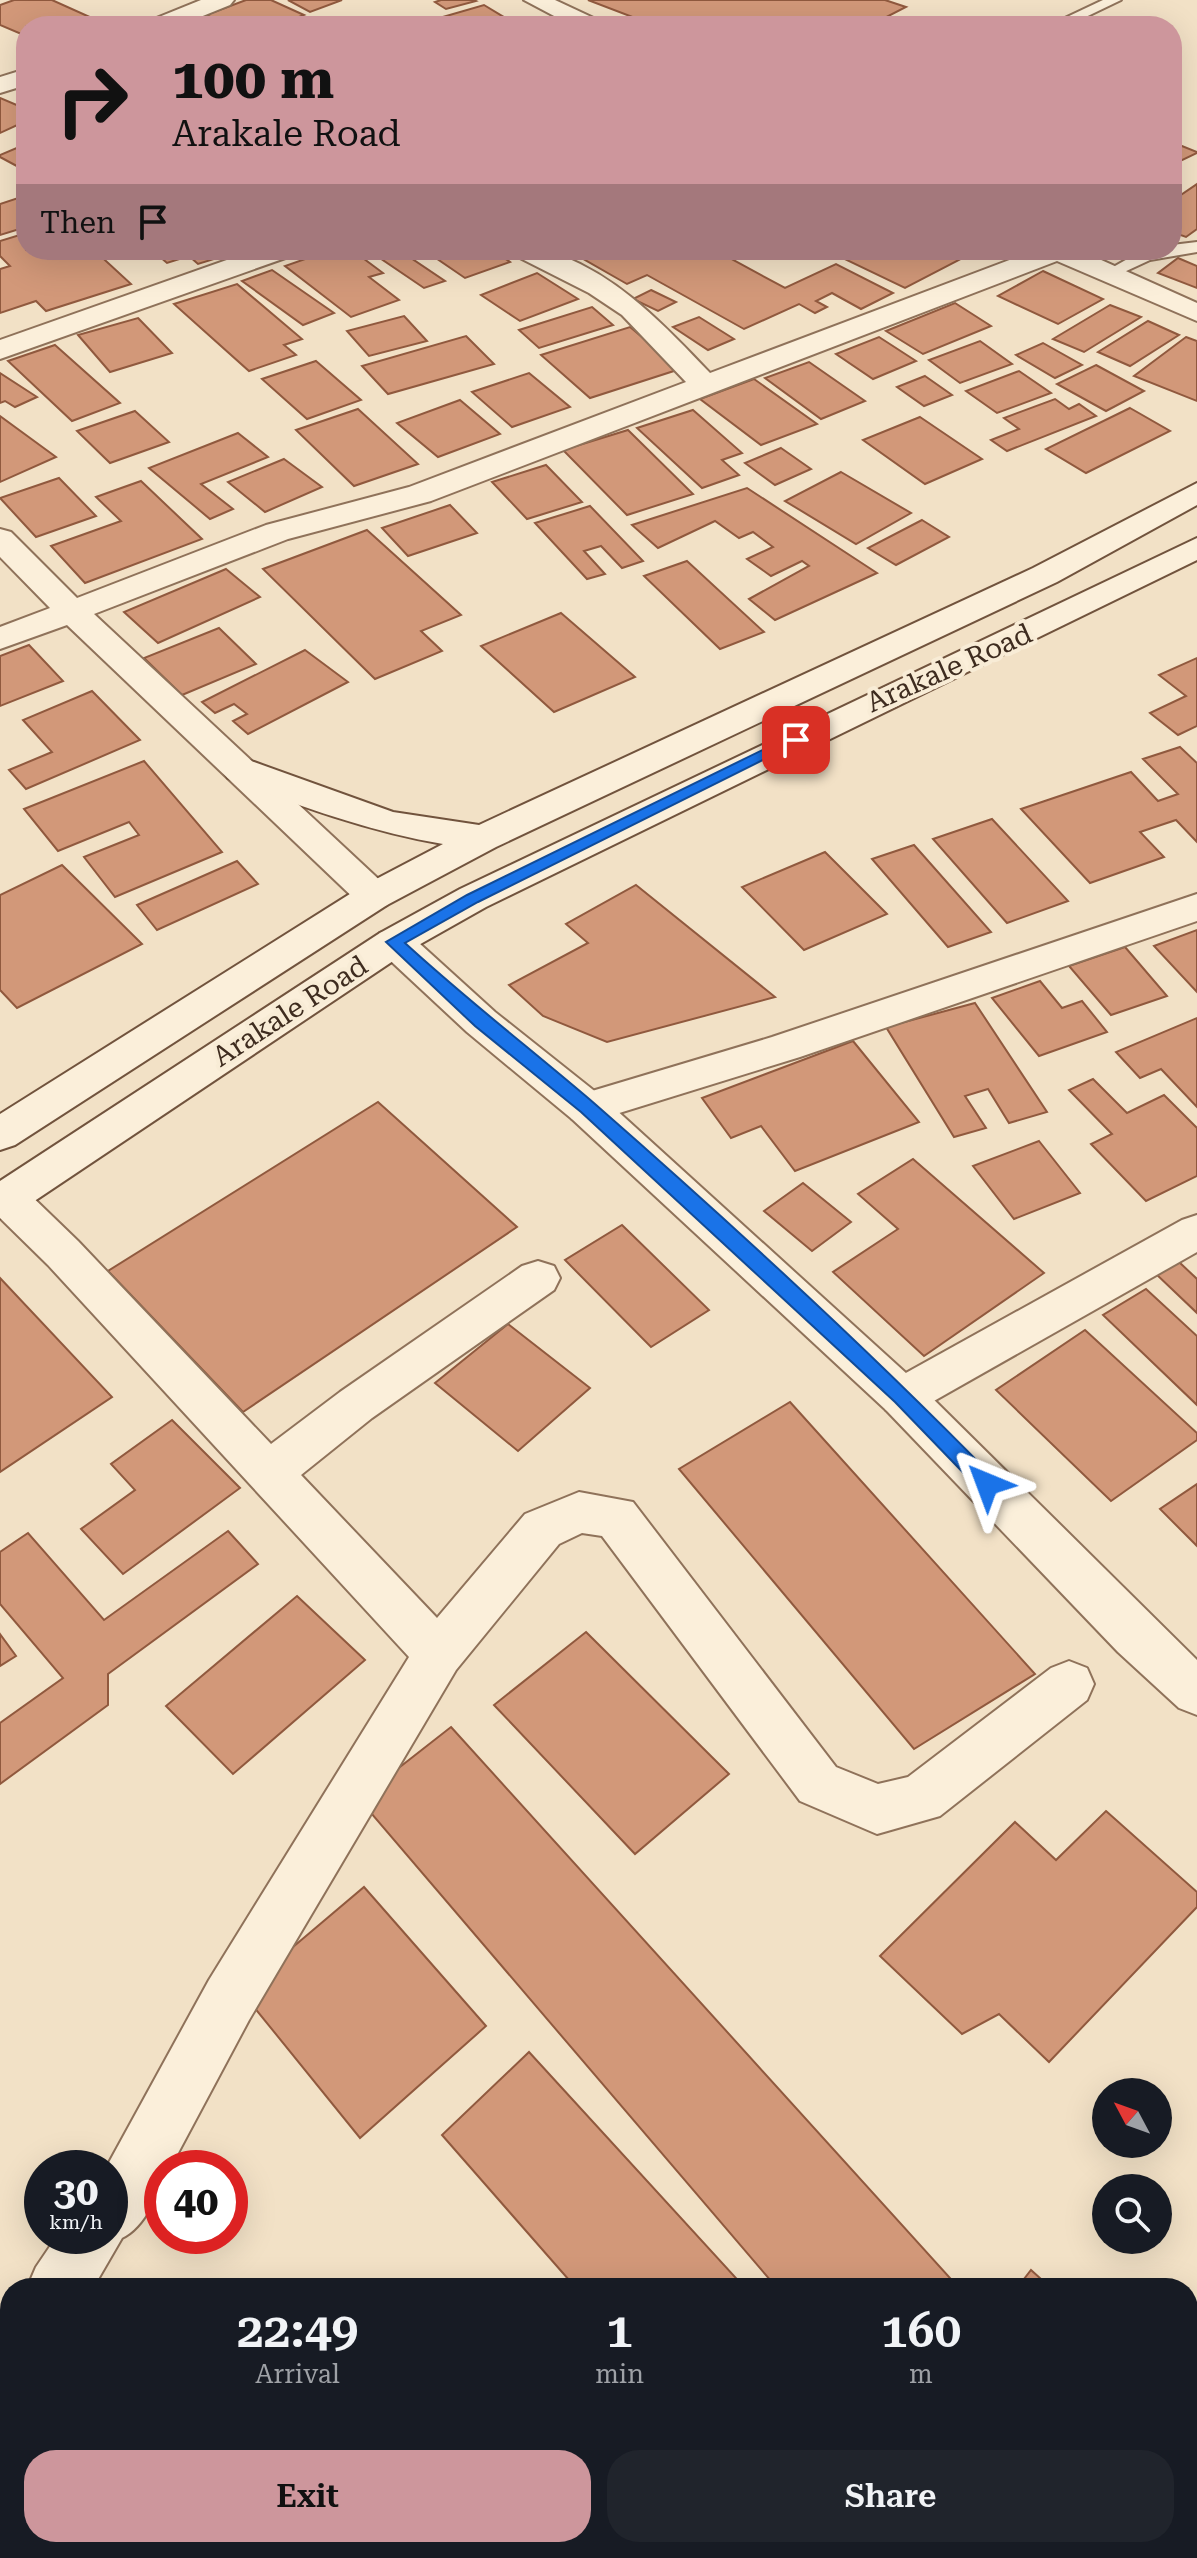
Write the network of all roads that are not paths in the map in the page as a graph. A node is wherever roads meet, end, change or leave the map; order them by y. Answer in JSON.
{"nodes":[{"id":1,"x":222,"y":0,"type":"edge"},
{"id":2,"x":536,"y":0,"type":"edge"},
{"id":3,"x":1114,"y":0,"type":"edge"},
{"id":4,"x":182,"y":16,"type":"edge"},
{"id":5,"x":570,"y":16,"type":"edge"},
{"id":6,"x":1078,"y":16,"type":"edge"},
{"id":7,"x":253,"y":260,"type":"edge"},
{"id":8,"x":546,"y":260,"type":"edge"},
{"id":9,"x":1031,"y":260,"type":"edge"},
{"id":10,"x":1079,"y":260,"type":"edge"},
{"id":11,"x":1136,"y":260,"type":"edge"},
{"id":12,"x":1109,"y":274,"type":"junction"},
{"id":13,"x":1197,"y":313,"type":"edge"},
{"id":14,"x":0,"y":350,"type":"edge"},
{"id":15,"x":704,"y":384,"type":"junction"},
{"id":16,"x":1197,"y":492,"type":"edge"},
{"id":17,"x":0,"y":539,"type":"edge"},
{"id":18,"x":1197,"y":548,"type":"edge"},
{"id":19,"x":71,"y":612,"type":"junction"},
{"id":20,"x":914,"y":636,"type":"junction"},
{"id":21,"x":0,"y":639,"type":"edge"},
{"id":22,"x":951,"y":669,"type":"junction"},
{"id":23,"x":241,"y":770,"type":"junction"},
{"id":24,"x":483,"y":838,"type":"junction"},
{"id":25,"x":374,"y":896,"type":"junction"},
{"id":26,"x":1197,"y":907,"type":"edge"},
{"id":27,"x":394,"y":942,"type":"junction"},
{"id":28,"x":587,"y":1108,"type":"junction"},
{"id":29,"x":0,"y":1134,"type":"edge"},
{"id":30,"x":3,"y":1200,"type":"edge"},
{"id":31,"x":1197,"y":1232,"type":"edge"},
{"id":32,"x":538,"y":1278,"type":"dead end"},
{"id":33,"x":902,"y":1397,"type":"junction"},
{"id":34,"x":269,"y":1473,"type":"junction"},
{"id":35,"x":438,"y":1654,"type":"junction"},
{"id":36,"x":1069,"y":1684,"type":"dead end"},
{"id":37,"x":1197,"y":1692,"type":"edge"},
{"id":38,"x":128,"y":2187,"type":"edge"},
{"id":39,"x":81,"y":2254,"type":"edge"},
{"id":40,"x":64,"y":2278,"type":"edge"}],
"edges":[{"from":1,"to":4,"type":"street"},
{"from":2,"to":5,"type":"street"},
{"from":3,"to":6,"type":"lane"},
{"from":7,"to":14,"type":"street"},
{"from":8,"to":15,"type":"street"},
{"from":9,"to":15,"type":"street"},
{"from":10,"to":12,"type":"street"},
{"from":11,"to":12,"type":"lane"},
{"from":12,"to":13,"type":"street"},
{"from":15,"to":19,"type":"street"},
{"from":16,"to":20,"type":"street","name":"Arakale Road"},
{"from":17,"to":19,"type":"street"},
{"from":18,"to":22,"type":"street","name":"Arakale Road"},
{"from":19,"to":21,"type":"street"},
{"from":19,"to":23,"type":"street"},
{"from":20,"to":22,"type":"street"},
{"from":20,"to":24,"type":"street","name":"Arakale Road"},
{"from":22,"to":27,"type":"street","name":"Arakale Road"},
{"from":23,"to":24,"type":"street"},
{"from":23,"to":25,"type":"street"},
{"from":24,"to":25,"type":"street","name":"Arakale Road"},
{"from":25,"to":29,"type":"street","name":"Arakale Road"},
{"from":26,"to":28,"type":"street"},
{"from":27,"to":28,"type":"street"},
{"from":27,"to":30,"type":"street","name":"Arakale Road"},
{"from":28,"to":33,"type":"street"},
{"from":30,"to":34,"type":"street"},
{"from":31,"to":33,"type":"street"},
{"from":32,"to":34,"type":"street"},
{"from":33,"to":37,"type":"street"},
{"from":34,"to":35,"type":"street"},
{"from":35,"to":36,"type":"street"},
{"from":35,"to":38,"type":"street"},
{"from":39,"to":40,"type":"street"}]}
